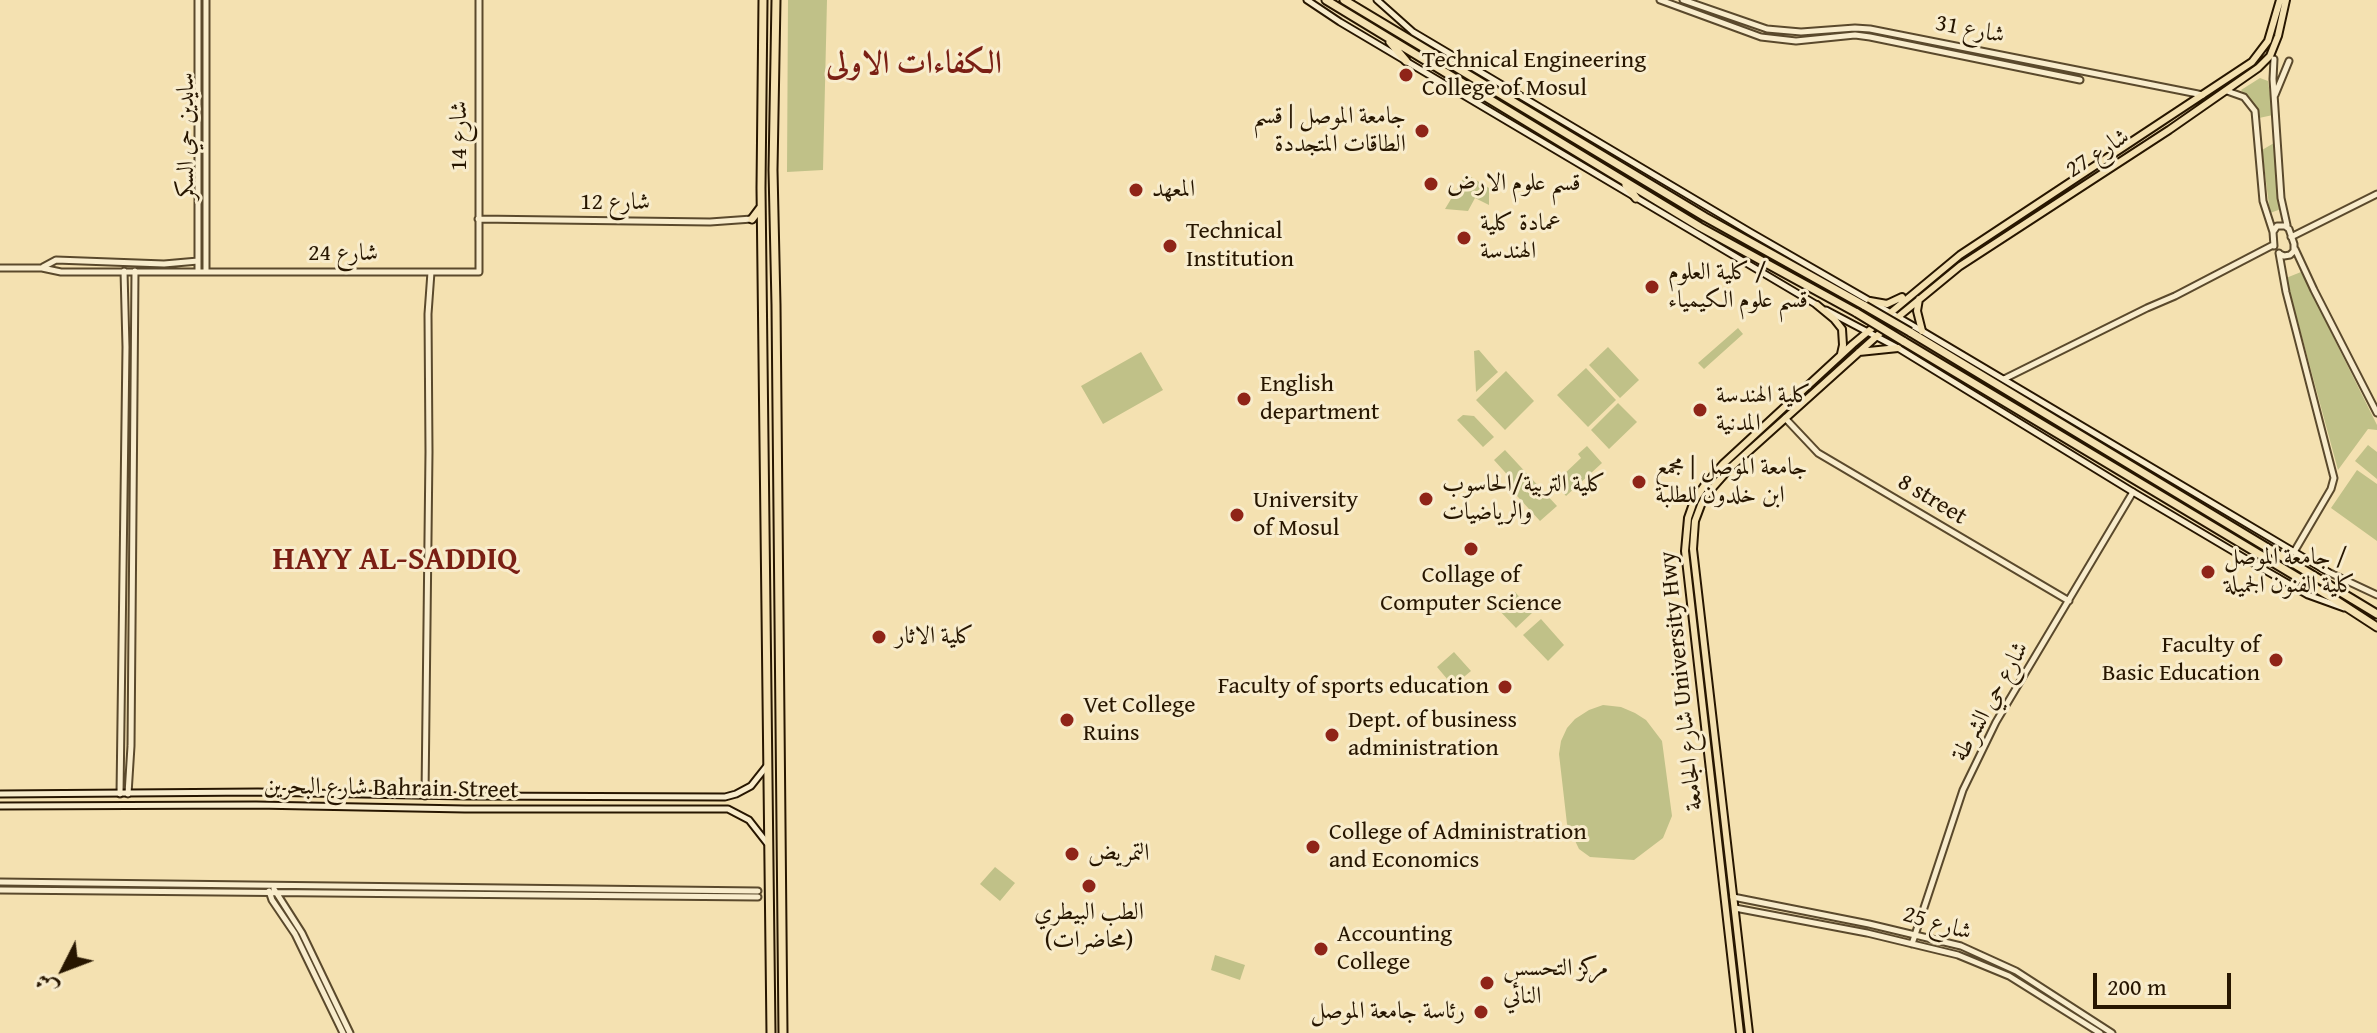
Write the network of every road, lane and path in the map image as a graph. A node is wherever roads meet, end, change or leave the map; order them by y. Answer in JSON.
{"nodes":[{"id":1,"x":198,"y":0,"type":"edge"},
{"id":2,"x":206,"y":0,"type":"edge"},
{"id":3,"x":479,"y":0,"type":"edge"},
{"id":4,"x":763,"y":0,"type":"edge"},
{"id":5,"x":776,"y":0,"type":"edge"},
{"id":6,"x":1307,"y":0,"type":"edge"},
{"id":7,"x":1326,"y":0,"type":"edge"},
{"id":8,"x":1344,"y":0,"type":"edge"},
{"id":9,"x":1377,"y":0,"type":"edge"},
{"id":10,"x":1660,"y":0,"type":"edge"},
{"id":11,"x":1683,"y":0,"type":"edge"},
{"id":12,"x":2283,"y":0,"type":"edge"},
{"id":13,"x":1673,"y":2,"type":"edge"},
{"id":14,"x":1855,"y":28,"type":"junction"},
{"id":15,"x":1855,"y":35,"type":"junction"},
{"id":16,"x":1387,"y":37,"type":"junction"},
{"id":17,"x":1422,"y":38,"type":"junction"},
{"id":18,"x":1418,"y":46,"type":"junction"},
{"id":19,"x":2274,"y":59,"type":"dead end"},
{"id":20,"x":1406,"y":61,"type":"junction"},
{"id":21,"x":2289,"y":61,"type":"dead end"},
{"id":22,"x":2080,"y":80,"type":"dead end"},
{"id":23,"x":2226,"y":91,"type":"junction"},
{"id":24,"x":2204,"y":95,"type":"junction"},
{"id":25,"x":2275,"y":96,"type":"junction"},
{"id":26,"x":774,"y":115,"type":"junction"},
{"id":27,"x":785,"y":115,"type":"dead end"},
{"id":28,"x":2132,"y":142,"type":"junction"},
{"id":29,"x":2138,"y":150,"type":"junction"},
{"id":30,"x":1643,"y":169,"type":"junction"},
{"id":31,"x":1638,"y":177,"type":"junction"},
{"id":32,"x":1622,"y":181,"type":"junction"},
{"id":33,"x":2377,"y":194,"type":"edge"},
{"id":34,"x":752,"y":195,"type":"dead end"},
{"id":35,"x":762,"y":195,"type":"junction"},
{"id":36,"x":1636,"y":198,"type":"junction"},
{"id":37,"x":762,"y":205,"type":"junction"},
{"id":38,"x":478,"y":219,"type":"junction"},
{"id":39,"x":752,"y":219,"type":"joint"},
{"id":40,"x":2287,"y":227,"type":"junction"},
{"id":41,"x":2273,"y":232,"type":"junction"},
{"id":42,"x":2291,"y":237,"type":"junction"},
{"id":43,"x":2273,"y":245,"type":"junction"},
{"id":44,"x":752,"y":246,"type":"dead end"},
{"id":45,"x":763,"y":246,"type":"junction"},
{"id":46,"x":2295,"y":246,"type":"junction"},
{"id":47,"x":2279,"y":253,"type":"junction"},
{"id":48,"x":2290,"y":256,"type":"junction"},
{"id":49,"x":202,"y":261,"type":"junction"},
{"id":50,"x":2302,"y":265,"type":"junction"},
{"id":51,"x":0,"y":268,"type":"edge"},
{"id":52,"x":42,"y":268,"type":"junction"},
{"id":53,"x":124,"y":271,"type":"junction"},
{"id":54,"x":135,"y":271,"type":"junction"},
{"id":55,"x":198,"y":272,"type":"junction"},
{"id":56,"x":206,"y":272,"type":"junction"},
{"id":57,"x":431,"y":272,"type":"junction"},
{"id":58,"x":479,"y":272,"type":"joint"},
{"id":59,"x":2282,"y":272,"type":"junction"},
{"id":60,"x":124,"y":285,"type":"junction"},
{"id":61,"x":135,"y":285,"type":"junction"},
{"id":62,"x":1922,"y":285,"type":"junction"},
{"id":63,"x":1919,"y":299,"type":"junction"},
{"id":64,"x":1868,"y":304,"type":"junction"},
{"id":65,"x":1817,"y":305,"type":"junction"},
{"id":66,"x":1890,"y":312,"type":"junction"},
{"id":67,"x":1898,"y":317,"type":"junction"},
{"id":68,"x":1868,"y":331,"type":"junction"},
{"id":69,"x":1922,"y":331,"type":"junction"},
{"id":70,"x":1876,"y":337,"type":"junction"},
{"id":71,"x":1900,"y":345,"type":"junction"},
{"id":72,"x":1859,"y":352,"type":"junction"},
{"id":73,"x":1841,"y":355,"type":"junction"},
{"id":74,"x":2004,"y":379,"type":"junction"},
{"id":75,"x":2377,"y":413,"type":"edge"},
{"id":76,"x":1785,"y":418,"type":"junction"},
{"id":77,"x":124,"y":448,"type":"junction"},
{"id":78,"x":133,"y":449,"type":"junction"},
{"id":79,"x":2133,"y":492,"type":"junction"},
{"id":80,"x":766,"y":551,"type":"junction"},
{"id":81,"x":778,"y":551,"type":"junction"},
{"id":82,"x":2294,"y":552,"type":"junction"},
{"id":83,"x":2328,"y":572,"type":"junction"},
{"id":84,"x":2323,"y":581,"type":"junction"},
{"id":85,"x":2377,"y":595,"type":"edge"},
{"id":86,"x":2069,"y":601,"type":"junction"},
{"id":87,"x":2348,"y":609,"type":"junction"},
{"id":88,"x":2377,"y":614,"type":"edge"},
{"id":89,"x":2377,"y":627,"type":"edge"},
{"id":90,"x":1700,"y":692,"type":"junction"},
{"id":91,"x":1709,"y":692,"type":"junction"},
{"id":92,"x":757,"y":702,"type":"dead end"},
{"id":93,"x":767,"y":702,"type":"junction"},
{"id":94,"x":767,"y":766,"type":"junction"},
{"id":95,"x":290,"y":793,"type":"junction"},
{"id":96,"x":0,"y":794,"type":"edge"},
{"id":97,"x":120,"y":794,"type":"junction"},
{"id":98,"x":128,"y":794,"type":"junction"},
{"id":99,"x":425,"y":796,"type":"junction"},
{"id":100,"x":0,"y":806,"type":"edge"},
{"id":101,"x":291,"y":806,"type":"junction"},
{"id":102,"x":767,"y":843,"type":"junction"},
{"id":103,"x":759,"y":864,"type":"dead end"},
{"id":104,"x":768,"y":865,"type":"junction"},
{"id":105,"x":0,"y":882,"type":"edge"},
{"id":106,"x":159,"y":888,"type":"junction"},
{"id":107,"x":421,"y":888,"type":"junction"},
{"id":108,"x":272,"y":889,"type":"junction"},
{"id":109,"x":0,"y":890,"type":"edge"},
{"id":110,"x":585,"y":893,"type":"junction"},
{"id":111,"x":758,"y":894,"type":"dead end"},
{"id":112,"x":421,"y":895,"type":"junction"},
{"id":113,"x":1733,"y":897,"type":"junction"},
{"id":114,"x":1735,"y":908,"type":"junction"},
{"id":115,"x":1915,"y":935,"type":"junction"},
{"id":116,"x":1912,"y":944,"type":"junction"},
{"id":117,"x":343,"y":1033,"type":"edge"},
{"id":118,"x":350,"y":1033,"type":"edge"},
{"id":119,"x":771,"y":1033,"type":"edge"},
{"id":120,"x":783,"y":1033,"type":"edge"},
{"id":121,"x":1740,"y":1033,"type":"edge"},
{"id":122,"x":1749,"y":1033,"type":"edge"},
{"id":123,"x":2100,"y":1033,"type":"edge"},
{"id":124,"x":2112,"y":1033,"type":"edge"}],
"edges":[{"from":1,"to":49,"type":"street","name":"سايدين حي السكر"},
{"from":2,"to":49,"type":"street","name":"سايدين حي السكر"},
{"from":3,"to":38,"type":"street","name":"شارع 14"},
{"from":4,"to":35,"type":"highway"},
{"from":5,"to":26,"type":"highway"},
{"from":6,"to":20,"type":"street"},
{"from":7,"to":16,"type":"highway"},
{"from":8,"to":18,"type":"highway"},
{"from":9,"to":17,"type":"street"},
{"from":10,"to":13,"type":"street","name":"شارع 31"},
{"from":11,"to":14,"type":"street","name":"شارع 31"},
{"from":12,"to":23,"type":"main road","name":"شارع 27"},
{"from":12,"to":24,"type":"main road","name":"شارع 27"},
{"from":13,"to":15,"type":"street","name":"شارع 31"},
{"from":14,"to":15,"type":"street"},
{"from":14,"to":24,"type":"street","name":"شارع 31"},
{"from":15,"to":22,"type":"street","name":"شارع 31"},
{"from":16,"to":20,"type":"highway"},
{"from":16,"to":32,"type":"highway"},
{"from":17,"to":18,"type":"highway"},
{"from":17,"to":30,"type":"street"},
{"from":18,"to":31,"type":"highway"},
{"from":19,"to":25,"type":"street"},
{"from":20,"to":36,"type":"street"},
{"from":21,"to":25,"type":"street"},
{"from":23,"to":29,"type":"main road","name":"شارع 27"},
{"from":23,"to":41,"type":"street"},
{"from":24,"to":28,"type":"main road","name":"شارع 27"},
{"from":25,"to":40,"type":"street"},
{"from":26,"to":27,"type":"highway"},
{"from":26,"to":81,"type":"highway"},
{"from":28,"to":29,"type":"main road"},
{"from":28,"to":62,"type":"main road","name":"شارع 27"},
{"from":29,"to":63,"type":"main road","name":"شارع 27"},
{"from":30,"to":31,"type":"highway"},
{"from":30,"to":64,"type":"street"},
{"from":31,"to":64,"type":"highway"},
{"from":32,"to":36,"type":"highway"},
{"from":32,"to":71,"type":"highway","bridge":true},
{"from":33,"to":42,"type":"street"},
{"from":34,"to":35,"type":"highway"},
{"from":35,"to":37,"type":"highway"},
{"from":36,"to":65,"type":"street"},
{"from":37,"to":39,"type":"highway"},
{"from":37,"to":45,"type":"highway"},
{"from":38,"to":39,"type":"street","name":"شارع 12"},
{"from":38,"to":58,"type":"street","name":"شارع 14"},
{"from":40,"to":41,"type":"street"},
{"from":40,"to":42,"type":"street"},
{"from":41,"to":43,"type":"street"},
{"from":42,"to":46,"type":"street"},
{"from":43,"to":47,"type":"street"},
{"from":43,"to":74,"type":"street"},
{"from":44,"to":45,"type":"highway"},
{"from":45,"to":80,"type":"highway"},
{"from":46,"to":48,"type":"street"},
{"from":46,"to":50,"type":"street"},
{"from":47,"to":48,"type":"street"},
{"from":47,"to":59,"type":"street"},
{"from":48,"to":50,"type":"street"},
{"from":48,"to":59,"type":"street"},
{"from":49,"to":52,"type":"street"},
{"from":49,"to":55,"type":"street","name":"سايدين حي السكر"},
{"from":49,"to":56,"type":"street","name":"سايدين حي السكر"},
{"from":50,"to":75,"type":"street"},
{"from":51,"to":52,"type":"street"},
{"from":52,"to":53,"type":"street","name":"شارع 24"},
{"from":53,"to":54,"type":"street","name":"شارع 24"},
{"from":53,"to":60,"type":"street"},
{"from":54,"to":55,"type":"street","name":"شارع 24"},
{"from":54,"to":61,"type":"street"},
{"from":55,"to":56,"type":"street","name":"شارع 24"},
{"from":56,"to":57,"type":"street","name":"شارع 24"},
{"from":57,"to":58,"type":"street","name":"شارع 24"},
{"from":57,"to":99,"type":"street"},
{"from":59,"to":82,"type":"street"},
{"from":60,"to":61,"type":"street"},
{"from":60,"to":77,"type":"street"},
{"from":61,"to":78,"type":"street"},
{"from":62,"to":64,"type":"main road"},
{"from":62,"to":66,"type":"main road","name":"شارع 27"},
{"from":63,"to":67,"type":"main road","name":"شارع 27"},
{"from":63,"to":69,"type":"main road"},
{"from":64,"to":66,"type":"street"},
{"from":64,"to":84,"type":"highway","bridge":true},
{"from":65,"to":68,"type":"street"},
{"from":65,"to":73,"type":"main road"},
{"from":66,"to":67,"type":"street"},
{"from":66,"to":68,"type":"main road","name":"شارع الجامعة University Hwy"},
{"from":67,"to":69,"type":"street"},
{"from":67,"to":70,"type":"main road","name":"شارع الجامعة University Hwy"},
{"from":68,"to":70,"type":"street"},
{"from":68,"to":73,"type":"main road","name":"شارع الجامعة University Hwy"},
{"from":69,"to":74,"type":"street"},
{"from":70,"to":71,"type":"street"},
{"from":70,"to":72,"type":"main road","name":"شارع الجامعة University Hwy"},
{"from":71,"to":72,"type":"main road"},
{"from":71,"to":79,"type":"street"},
{"from":71,"to":87,"type":"highway"},
{"from":72,"to":76,"type":"main road","name":"شارع الجامعة University Hwy"},
{"from":73,"to":90,"type":"main road","name":"شارع الجامعة University Hwy"},
{"from":74,"to":82,"type":"street"},
{"from":76,"to":86,"type":"street","name":"8 street"},
{"from":76,"to":91,"type":"main road","name":"شارع الجامعة University Hwy"},
{"from":77,"to":78,"type":"street"},
{"from":77,"to":97,"type":"street"},
{"from":78,"to":98,"type":"street"},
{"from":79,"to":86,"type":"street","name":"شارع حي الشرطة"},
{"from":79,"to":87,"type":"street"},
{"from":80,"to":81,"type":"highway"},
{"from":80,"to":93,"type":"highway"},
{"from":81,"to":120,"type":"highway"},
{"from":82,"to":83,"type":"street"},
{"from":83,"to":84,"type":"highway"},
{"from":83,"to":85,"type":"street"},
{"from":84,"to":88,"type":"highway"},
{"from":86,"to":115,"type":"street","name":"شارع حي الشرطة"},
{"from":87,"to":89,"type":"highway"},
{"from":90,"to":91,"type":"main road"},
{"from":90,"to":121,"type":"main road","name":"شارع الجامعة University Hwy"},
{"from":91,"to":113,"type":"main road","name":"شارع الجامعة University Hwy"},
{"from":92,"to":93,"type":"highway"},
{"from":93,"to":94,"type":"highway"},
{"from":94,"to":99,"type":"street","name":"شارع البحرين Bahrain Street"},
{"from":94,"to":102,"type":"highway"},
{"from":95,"to":98,"type":"street","name":"شارع البحرين Bahrain Street"},
{"from":95,"to":99,"type":"street","name":"شارع البحرين Bahrain Street"},
{"from":95,"to":101,"type":"street"},
{"from":96,"to":97,"type":"street","name":"شارع البحرين Bahrain Street"},
{"from":97,"to":98,"type":"street","name":"شارع البحرين Bahrain Street"},
{"from":100,"to":101,"type":"street","name":"شارع البحرين Bahrain Street"},
{"from":101,"to":102,"type":"street","name":"شارع البحرين Bahrain Street"},
{"from":102,"to":104,"type":"highway"},
{"from":103,"to":104,"type":"highway"},
{"from":104,"to":119,"type":"highway"},
{"from":105,"to":106,"type":"street"},
{"from":106,"to":108,"type":"street"},
{"from":106,"to":109,"type":"street"},
{"from":107,"to":108,"type":"street"},
{"from":107,"to":110,"type":"street"},
{"from":107,"to":112,"type":"street"},
{"from":108,"to":112,"type":"street"},
{"from":108,"to":117,"type":"street"},
{"from":108,"to":118,"type":"street"},
{"from":110,"to":111,"type":"street"},
{"from":110,"to":112,"type":"street"},
{"from":113,"to":114,"type":"main road","name":"شارع الجامعة University Hwy"},
{"from":113,"to":115,"type":"street","name":"شارع 25"},
{"from":114,"to":116,"type":"street","name":"شارع 25"},
{"from":114,"to":122,"type":"main road","name":"شارع الجامعة University Hwy"},
{"from":115,"to":116,"type":"street","name":"شارع حي الشرطة"},
{"from":115,"to":124,"type":"street","name":"شارع 25"},
{"from":116,"to":123,"type":"street","name":"شارع 25"}]}
